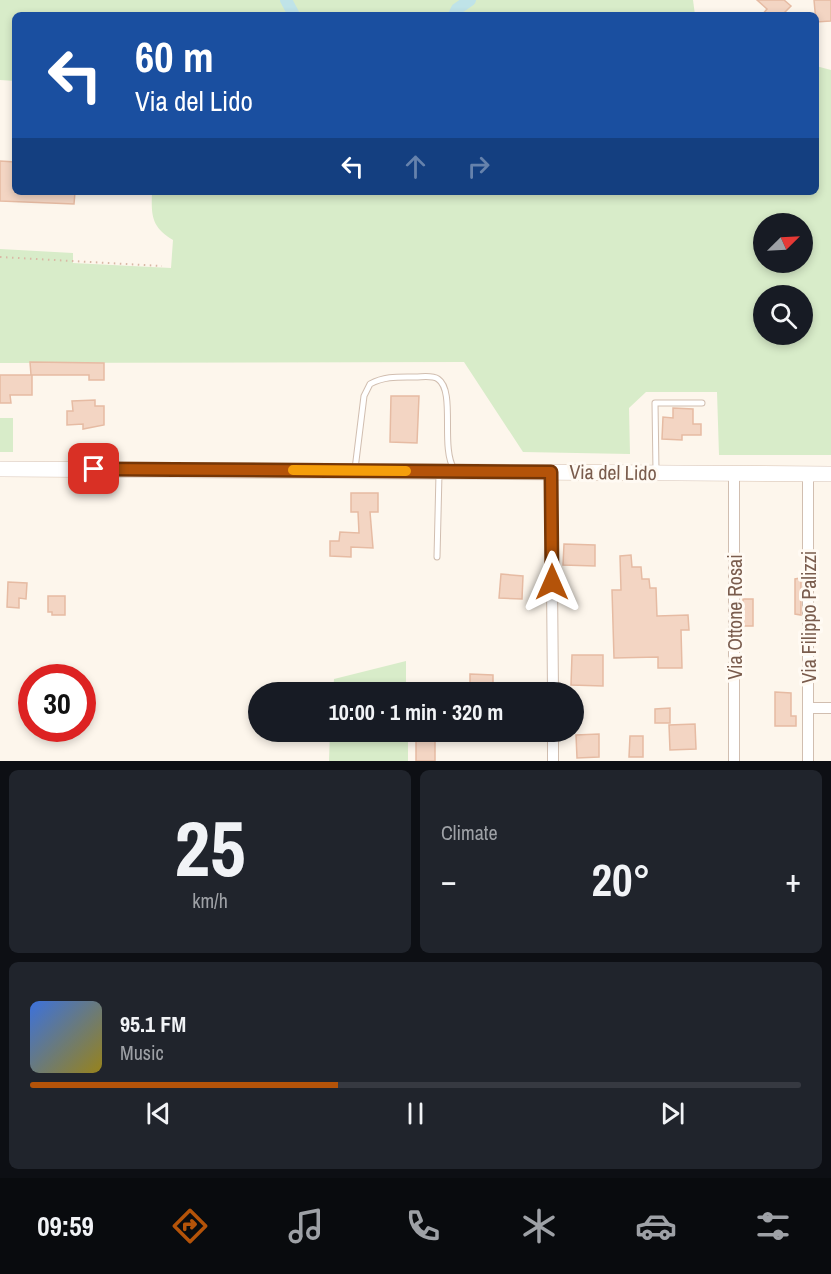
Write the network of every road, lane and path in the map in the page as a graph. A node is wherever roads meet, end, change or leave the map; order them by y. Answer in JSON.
{"nodes":[{"id":1,"x":0,"y":257,"type":"edge"},
{"id":2,"x":162,"y":266,"type":"dead end"},
{"id":3,"x":702,"y":403,"type":"dead end"},
{"id":4,"x":0,"y":469,"type":"edge"},
{"id":5,"x":354,"y":470,"type":"junction"},
{"id":6,"x":447,"y":471,"type":"junction"},
{"id":7,"x":551,"y":472,"type":"junction"},
{"id":8,"x":656,"y":473,"type":"junction"},
{"id":9,"x":734,"y":473,"type":"junction"},
{"id":10,"x":808,"y":474,"type":"junction"},
{"id":11,"x":831,"y":474,"type":"edge"},
{"id":12,"x":437,"y":557,"type":"dead end"},
{"id":13,"x":553,"y":682,"type":"edge"},
{"id":14,"x":808,"y":708,"type":"junction"},
{"id":15,"x":831,"y":708,"type":"edge"},
{"id":16,"x":553,"y":742,"type":"edge"},
{"id":17,"x":553,"y":761,"type":"edge"},
{"id":18,"x":734,"y":761,"type":"edge"},
{"id":19,"x":808,"y":761,"type":"edge"}],
"edges":[{"from":1,"to":2,"type":"path"},
{"from":3,"to":8,"type":"lane"},
{"from":4,"to":5,"type":"main road","name":"Via del Lido"},
{"from":5,"to":6,"type":"main road","name":"Via del Lido"},
{"from":5,"to":6,"type":"lane"},
{"from":6,"to":7,"type":"main road","name":"Via del Lido"},
{"from":6,"to":12,"type":"lane"},
{"from":7,"to":8,"type":"main road","name":"Via del Lido"},
{"from":7,"to":13,"type":"street"},
{"from":8,"to":9,"type":"main road","name":"Via del Lido"},
{"from":9,"to":10,"type":"main road","name":"Via del Lido"},
{"from":9,"to":18,"type":"street","name":"Via Ottone Rosai"},
{"from":10,"to":11,"type":"main road","name":"Via del Lido"},
{"from":10,"to":14,"type":"street","name":"Via Filippo Palizzi"},
{"from":14,"to":15,"type":"street"},
{"from":14,"to":19,"type":"street","name":"Via Filippo Palizzi"},
{"from":16,"to":17,"type":"street"}]}
